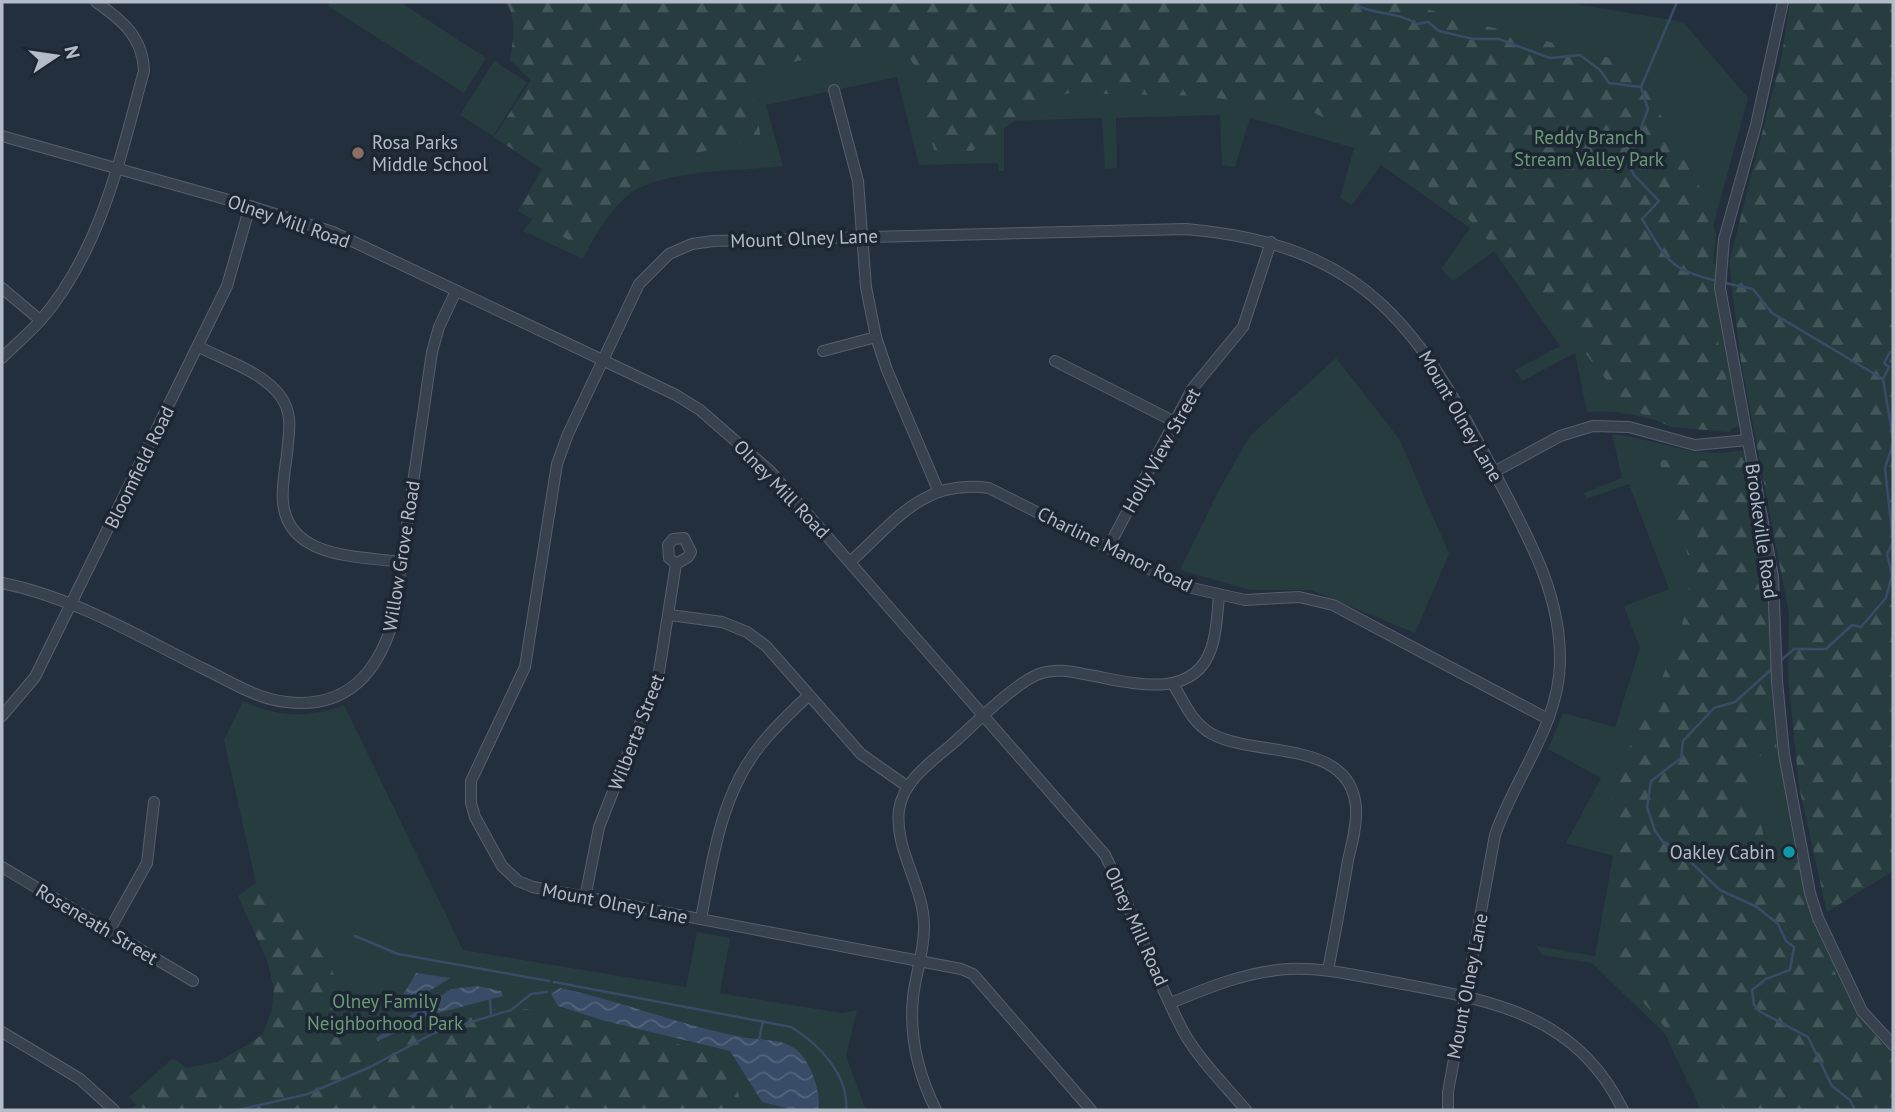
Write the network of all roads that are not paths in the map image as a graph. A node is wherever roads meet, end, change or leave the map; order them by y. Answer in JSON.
{"nodes":[{"id":1,"x":96,"y":2,"type":"edge"},
{"id":2,"x":1783,"y":2,"type":"edge"},
{"id":3,"x":834,"y":90,"type":"dead end"},
{"id":4,"x":2,"y":136,"type":"edge"},
{"id":5,"x":117,"y":168,"type":"junction"},
{"id":6,"x":250,"y":206,"type":"junction"},
{"id":7,"x":863,"y":236,"type":"junction"},
{"id":8,"x":1271,"y":242,"type":"junction"},
{"id":9,"x":2,"y":288,"type":"edge"},
{"id":10,"x":456,"y":290,"type":"junction"},
{"id":11,"x":40,"y":320,"type":"junction"},
{"id":12,"x":876,"y":337,"type":"junction"},
{"id":13,"x":199,"y":347,"type":"junction"},
{"id":14,"x":823,"y":351,"type":"dead end"},
{"id":15,"x":2,"y":358,"type":"edge"},
{"id":16,"x":603,"y":360,"type":"junction"},
{"id":17,"x":1055,"y":361,"type":"dead end"},
{"id":18,"x":1173,"y":421,"type":"junction"},
{"id":19,"x":1748,"y":440,"type":"junction"},
{"id":20,"x":1494,"y":472,"type":"junction"},
{"id":21,"x":938,"y":491,"type":"junction"},
{"id":22,"x":1108,"y":548,"type":"junction"},
{"id":23,"x":401,"y":562,"type":"junction"},
{"id":24,"x":850,"y":562,"type":"junction"},
{"id":25,"x":676,"y":564,"type":"dead end"},
{"id":26,"x":2,"y":583,"type":"edge"},
{"id":27,"x":1219,"y":597,"type":"junction"},
{"id":28,"x":72,"y":604,"type":"junction"},
{"id":29,"x":670,"y":615,"type":"junction"},
{"id":30,"x":1173,"y":684,"type":"junction"},
{"id":31,"x":808,"y":695,"type":"junction"},
{"id":32,"x":2,"y":716,"type":"edge"},
{"id":33,"x":984,"y":716,"type":"junction"},
{"id":34,"x":1548,"y":719,"type":"junction"},
{"id":35,"x":908,"y":787,"type":"junction"},
{"id":36,"x":154,"y":802,"type":"dead end"},
{"id":37,"x":2,"y":867,"type":"edge"},
{"id":38,"x":585,"y":898,"type":"junction"},
{"id":39,"x":701,"y":919,"type":"junction"},
{"id":40,"x":109,"y":931,"type":"junction"},
{"id":41,"x":920,"y":961,"type":"junction"},
{"id":42,"x":1328,"y":970,"type":"junction"},
{"id":43,"x":193,"y":981,"type":"dead end"},
{"id":44,"x":1465,"y":996,"type":"junction"},
{"id":45,"x":1171,"y":1003,"type":"junction"},
{"id":46,"x":2,"y":1032,"type":"edge"},
{"id":47,"x":1893,"y":1045,"type":"edge"},
{"id":48,"x":114,"y":1110,"type":"edge"},
{"id":49,"x":936,"y":1110,"type":"edge"},
{"id":50,"x":1091,"y":1110,"type":"edge"},
{"id":51,"x":1245,"y":1110,"type":"edge"},
{"id":52,"x":1448,"y":1110,"type":"edge"},
{"id":53,"x":1623,"y":1110,"type":"edge"}],
"edges":[{"from":1,"to":5,"type":"street"},
{"from":2,"to":19,"type":"street","name":"Brookeville Road"},
{"from":3,"to":7,"type":"street"},
{"from":4,"to":5,"type":"street","name":"Olney Mill Road"},
{"from":5,"to":6,"type":"street","name":"Olney Mill Road"},
{"from":5,"to":11,"type":"street"},
{"from":6,"to":10,"type":"street","name":"Olney Mill Road"},
{"from":6,"to":13,"type":"street","name":"Bloomfield Road"},
{"from":7,"to":8,"type":"street","name":"Mount Olney Lane"},
{"from":7,"to":12,"type":"street"},
{"from":7,"to":16,"type":"street","name":"Mount Olney Lane"},
{"from":8,"to":18,"type":"street","name":"Holly View Street"},
{"from":8,"to":20,"type":"street","name":"Mount Olney Lane"},
{"from":9,"to":11,"type":"street"},
{"from":10,"to":16,"type":"street","name":"Olney Mill Road"},
{"from":10,"to":23,"type":"street","name":"Willow Grove Road"},
{"from":11,"to":15,"type":"street"},
{"from":12,"to":14,"type":"street"},
{"from":12,"to":21,"type":"street"},
{"from":13,"to":23,"type":"street"},
{"from":13,"to":28,"type":"street","name":"Bloomfield Road"},
{"from":16,"to":24,"type":"street","name":"Olney Mill Road"},
{"from":16,"to":38,"type":"street","name":"Mount Olney Lane"},
{"from":17,"to":18,"type":"street"},
{"from":18,"to":22,"type":"street","name":"Holly View Street"},
{"from":19,"to":20,"type":"street"},
{"from":19,"to":47,"type":"street","name":"Brookeville Road"},
{"from":20,"to":34,"type":"street","name":"Mount Olney Lane"},
{"from":21,"to":22,"type":"street","name":"Charline Manor Road"},
{"from":21,"to":24,"type":"street","name":"Charline Manor Road"},
{"from":22,"to":27,"type":"street","name":"Charline Manor Road"},
{"from":23,"to":28,"type":"street","name":"Willow Grove Road"},
{"from":24,"to":33,"type":"street","name":"Olney Mill Road"},
{"from":25,"to":29,"type":"street","name":"Wilberta Street"},
{"from":26,"to":28,"type":"street","name":"Willow Grove Road"},
{"from":27,"to":30,"type":"street"},
{"from":27,"to":34,"type":"street","name":"Charline Manor Road"},
{"from":28,"to":32,"type":"street","name":"Bloomfield Road"},
{"from":29,"to":31,"type":"street"},
{"from":29,"to":38,"type":"street","name":"Wilberta Street"},
{"from":30,"to":33,"type":"street"},
{"from":30,"to":42,"type":"street"},
{"from":31,"to":35,"type":"street"},
{"from":31,"to":39,"type":"street"},
{"from":33,"to":35,"type":"street"},
{"from":33,"to":45,"type":"street","name":"Olney Mill Road"},
{"from":34,"to":44,"type":"street","name":"Mount Olney Lane"},
{"from":35,"to":41,"type":"street"},
{"from":36,"to":40,"type":"street"},
{"from":37,"to":40,"type":"street","name":"Roseneath Street"},
{"from":38,"to":39,"type":"street","name":"Mount Olney Lane"},
{"from":39,"to":41,"type":"street","name":"Mount Olney Lane"},
{"from":40,"to":43,"type":"street","name":"Roseneath Street"},
{"from":41,"to":49,"type":"street"},
{"from":41,"to":50,"type":"street","name":"Mount Olney Lane"},
{"from":42,"to":44,"type":"street"},
{"from":42,"to":45,"type":"street"},
{"from":44,"to":52,"type":"street","name":"Mount Olney Lane"},
{"from":44,"to":53,"type":"street"},
{"from":45,"to":51,"type":"street","name":"Olney Mill Road"},
{"from":46,"to":48,"type":"street"}]}
